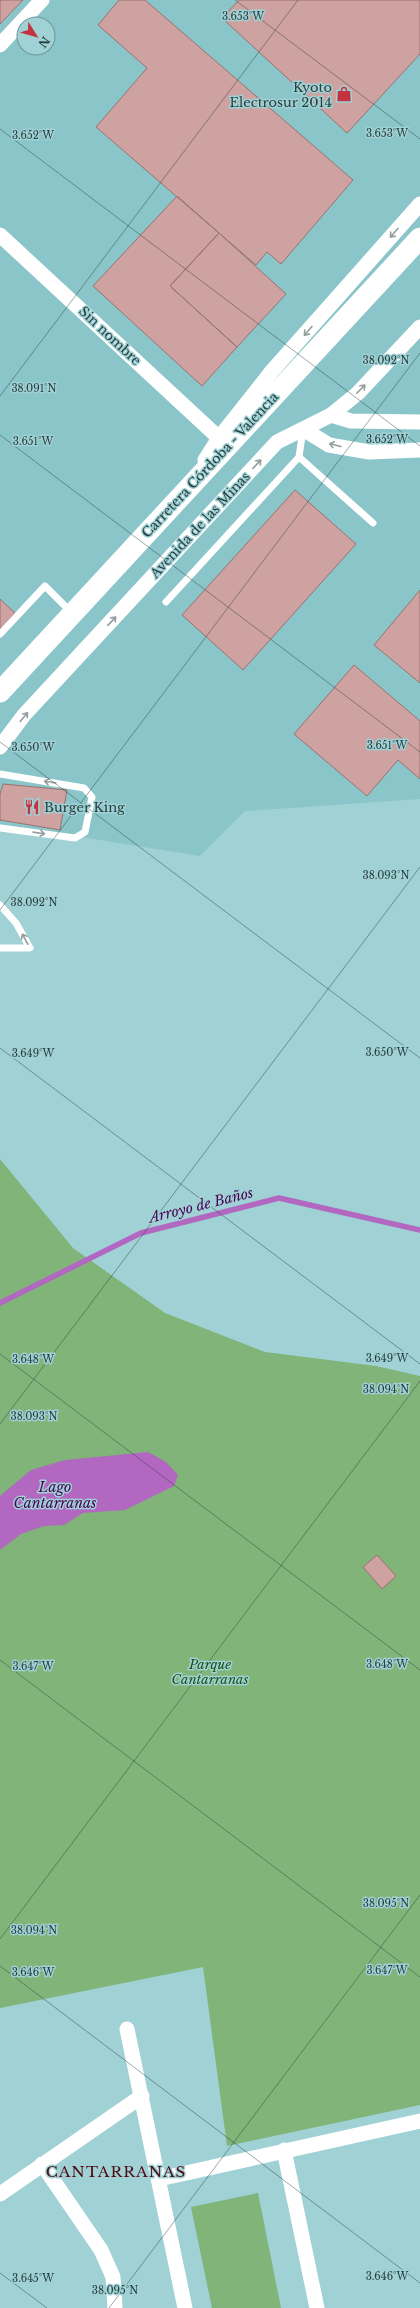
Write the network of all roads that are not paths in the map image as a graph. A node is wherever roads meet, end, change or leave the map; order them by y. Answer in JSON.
{"nodes":[{"id":1,"x":42,"y":0,"type":"edge"},
{"id":2,"x":0,"y":45,"type":"edge"},
{"id":3,"x":420,"y":204,"type":"edge"},
{"id":4,"x":0,"y":234,"type":"edge"},
{"id":5,"x":420,"y":238,"type":"edge"},
{"id":6,"x":420,"y":327,"type":"edge"},
{"id":7,"x":331,"y":415,"type":"junction"},
{"id":8,"x":420,"y":422,"type":"edge"},
{"id":9,"x":304,"y":429,"type":"junction"},
{"id":10,"x":220,"y":438,"type":"junction"},
{"id":11,"x":420,"y":450,"type":"edge"},
{"id":12,"x":299,"y":457,"type":"junction"},
{"id":13,"x":188,"y":489,"type":"junction"},
{"id":14,"x":373,"y":523,"type":"dead end"},
{"id":15,"x":166,"y":602,"type":"dead end"},
{"id":16,"x":72,"y":614,"type":"junction"},
{"id":17,"x":0,"y":634,"type":"edge"},
{"id":18,"x":0,"y":692,"type":"edge"},
{"id":19,"x":0,"y":748,"type":"edge"},
{"id":20,"x":0,"y":774,"type":"edge"},
{"id":21,"x":0,"y":828,"type":"edge"},
{"id":22,"x":0,"y":905,"type":"edge"},
{"id":23,"x":0,"y":948,"type":"edge"},
{"id":24,"x":127,"y":2029,"type":"dead end"},
{"id":25,"x":142,"y":2096,"type":"junction"},
{"id":26,"x":420,"y":2120,"type":"edge"},
{"id":27,"x":284,"y":2150,"type":"junction"},
{"id":28,"x":42,"y":2164,"type":"junction"},
{"id":29,"x":159,"y":2179,"type":"junction"},
{"id":30,"x":0,"y":2194,"type":"edge"},
{"id":31,"x":115,"y":2308,"type":"edge"},
{"id":32,"x":185,"y":2308,"type":"edge"},
{"id":33,"x":316,"y":2308,"type":"edge"}],
"edges":[{"from":1,"to":2,"type":"street"},
{"from":3,"to":10,"type":"street","one_way":true},
{"from":4,"to":10,"type":"street","name":"Sin nombre"},
{"from":5,"to":13,"type":"main road","name":"Carretera Córdoba - Valencia"},
{"from":7,"to":6,"type":"street","name":"Avenida de las Minas","one_way":true},
{"from":7,"to":8,"type":"street"},
{"from":7,"to":9,"type":"street","name":"Avenida de las Minas"},
{"from":11,"to":9,"type":"street","one_way":true},
{"from":9,"to":12,"type":"lane"},
{"from":19,"to":9,"type":"street","name":"Avenida de las Minas","one_way":true},
{"from":10,"to":13,"type":"street"},
{"from":12,"to":14,"type":"lane"},
{"from":12,"to":15,"type":"lane"},
{"from":13,"to":16,"type":"main road","name":"Carretera Córdoba - Valencia"},
{"from":16,"to":17,"type":"lane"},
{"from":16,"to":18,"type":"main road","name":"Carretera Córdoba - Valencia"},
{"from":21,"to":20,"type":"lane","one_way":true},
{"from":23,"to":22,"type":"lane","one_way":true},
{"from":24,"to":25,"type":"street"},
{"from":25,"to":28,"type":"street"},
{"from":25,"to":29,"type":"street"},
{"from":26,"to":27,"type":"street"},
{"from":27,"to":29,"type":"street"},
{"from":27,"to":33,"type":"street"},
{"from":28,"to":30,"type":"street"},
{"from":28,"to":31,"type":"street"},
{"from":29,"to":32,"type":"street"}]}
